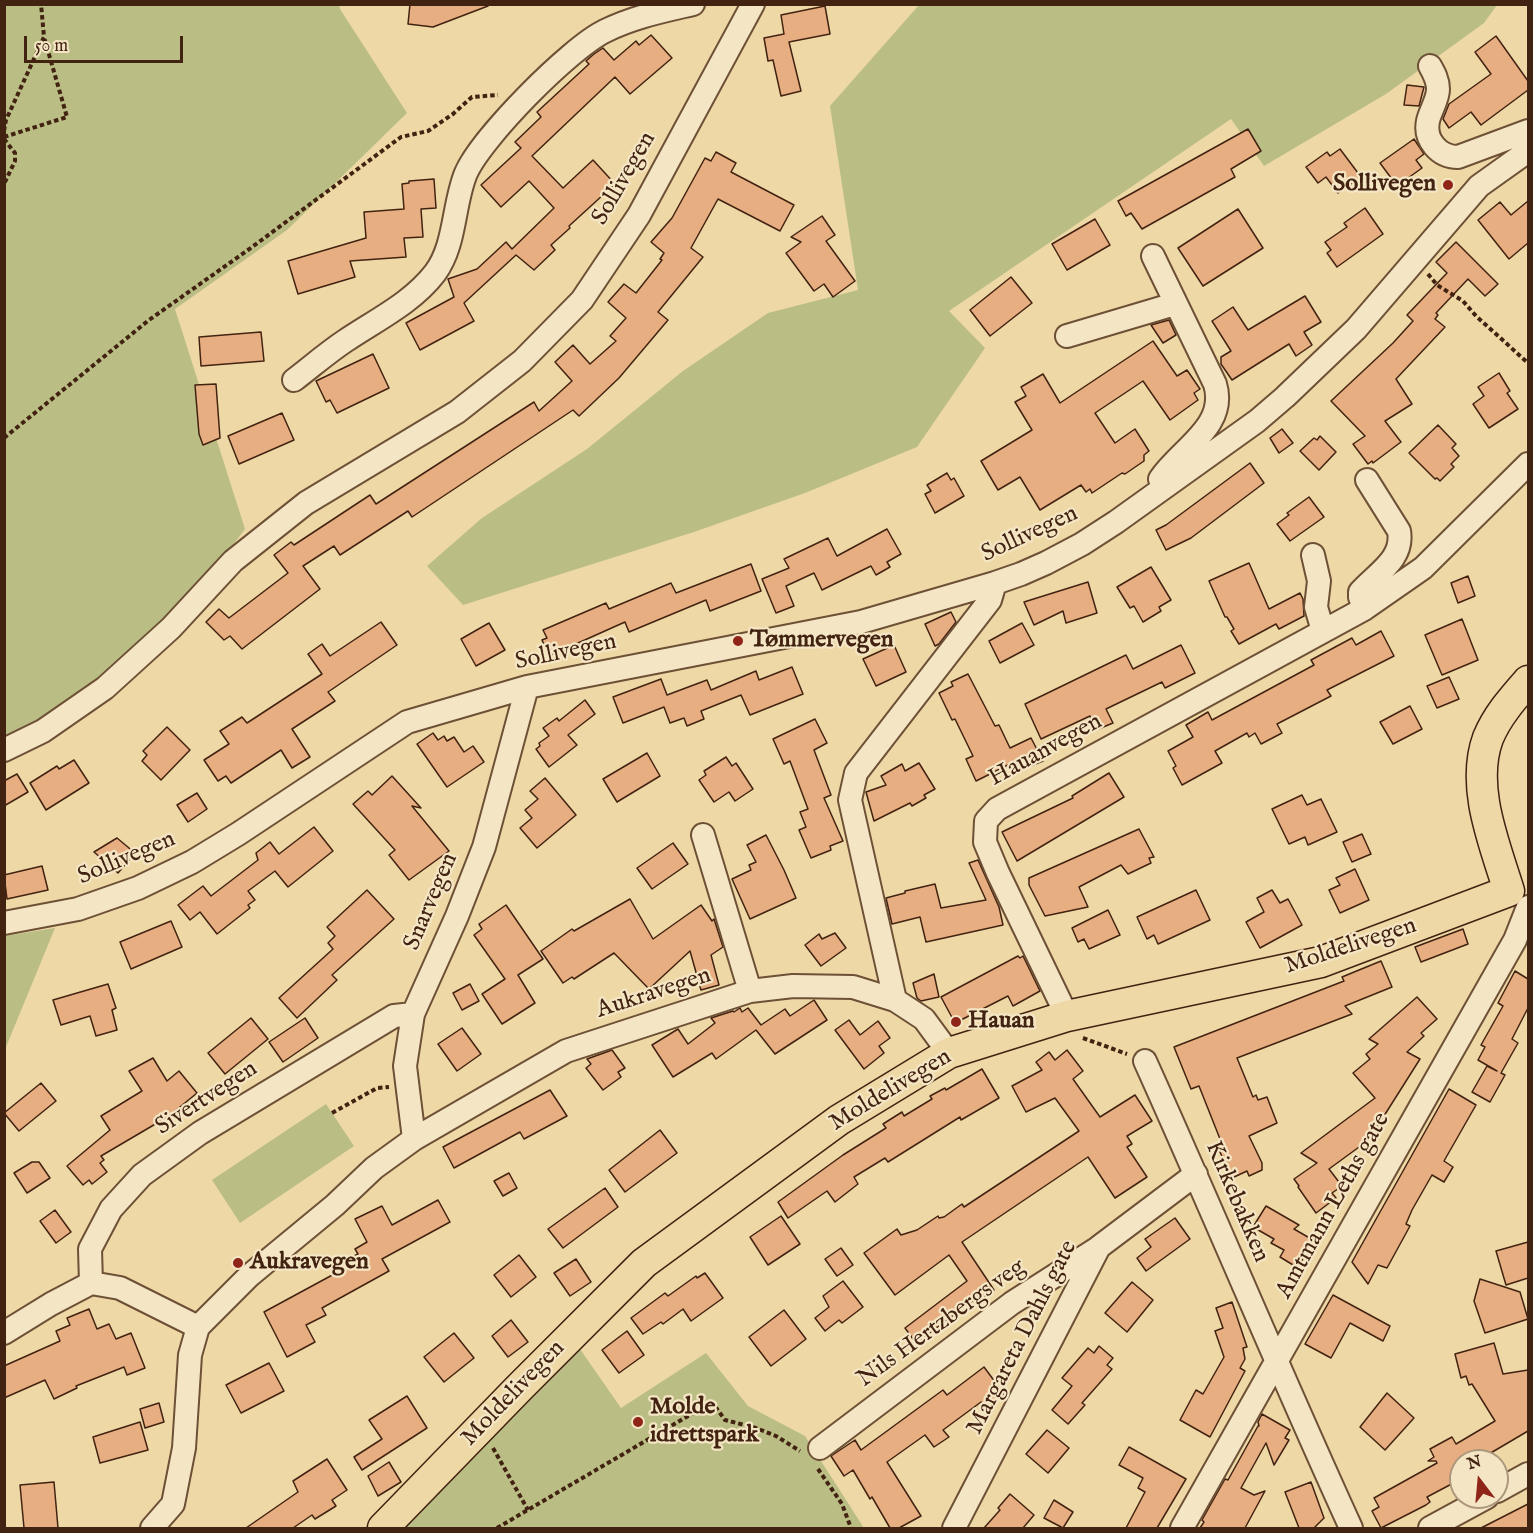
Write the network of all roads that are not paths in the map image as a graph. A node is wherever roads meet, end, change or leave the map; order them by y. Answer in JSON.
{"nodes":[{"id":1,"x":693,"y":4,"type":"edge"},
{"id":2,"x":745,"y":7,"type":"edge"},
{"id":3,"x":1430,"y":66,"type":"dead end"},
{"id":4,"x":1528,"y":132,"type":"edge"},
{"id":5,"x":1528,"y":151,"type":"edge"},
{"id":6,"x":1154,"y":256,"type":"dead end"},
{"id":7,"x":1174,"y":302,"type":"junction"},
{"id":8,"x":1067,"y":336,"type":"dead end"},
{"id":9,"x":294,"y":380,"type":"dead end"},
{"id":10,"x":1528,"y":464,"type":"edge"},
{"id":11,"x":1367,"y":480,"type":"dead end"},
{"id":12,"x":1160,"y":489,"type":"junction"},
{"id":13,"x":1313,"y":555,"type":"dead end"},
{"id":14,"x":995,"y":583,"type":"junction"},
{"id":15,"x":1364,"y":609,"type":"junction"},
{"id":16,"x":1323,"y":631,"type":"junction"},
{"id":17,"x":1528,"y":681,"type":"edge"},
{"id":18,"x":527,"y":687,"type":"junction"},
{"id":19,"x":4,"y":750,"type":"edge"},
{"id":20,"x":703,"y":835,"type":"dead end"},
{"id":21,"x":1522,"y":894,"type":"edge"},
{"id":22,"x":4,"y":923,"type":"edge"},
{"id":23,"x":750,"y":991,"type":"junction"},
{"id":24,"x":895,"y":1000,"type":"junction"},
{"id":25,"x":413,"y":1014,"type":"junction"},
{"id":26,"x":1072,"y":1026,"type":"junction"},
{"id":27,"x":949,"y":1053,"type":"junction"},
{"id":28,"x":1145,"y":1061,"type":"road end"},
{"id":29,"x":414,"y":1138,"type":"junction"},
{"id":30,"x":1196,"y":1174,"type":"junction"},
{"id":31,"x":1099,"y":1247,"type":"junction"},
{"id":32,"x":91,"y":1283,"type":"junction"},
{"id":33,"x":198,"y":1327,"type":"junction"},
{"id":34,"x":4,"y":1333,"type":"edge"},
{"id":35,"x":1276,"y":1363,"type":"junction"},
{"id":36,"x":813,"y":1457,"type":"road end"},
{"id":37,"x":1528,"y":1474,"type":"edge"},
{"id":38,"x":1509,"y":1484,"type":"edge"},
{"id":39,"x":1465,"y":1509,"type":"edge"},
{"id":40,"x":152,"y":1528,"type":"edge"},
{"id":41,"x":383,"y":1528,"type":"edge"},
{"id":42,"x":954,"y":1528,"type":"edge"},
{"id":43,"x":1182,"y":1528,"type":"edge"},
{"id":44,"x":1351,"y":1528,"type":"edge"},
{"id":45,"x":1430,"y":1528,"type":"edge"}],
"edges":[{"from":1,"to":9,"type":"street"},
{"from":2,"to":19,"type":"street","name":"Sollivegen"},
{"from":3,"to":4,"type":"street"},
{"from":5,"to":12,"type":"street","name":"Sollivegen"},
{"from":6,"to":7,"type":"street","name":"Sollivegen"},
{"from":7,"to":8,"type":"street"},
{"from":7,"to":12,"type":"street","name":"Sollivegen"},
{"from":10,"to":15,"type":"street","name":"Hauanvegen"},
{"from":11,"to":15,"type":"street"},
{"from":12,"to":14,"type":"street","name":"Sollivegen"},
{"from":13,"to":16,"type":"street"},
{"from":14,"to":18,"type":"street","name":"Sollivegen"},
{"from":14,"to":24,"type":"street"},
{"from":15,"to":16,"type":"street","name":"Hauanvegen"},
{"from":16,"to":26,"type":"street","name":"Hauanvegen"},
{"from":17,"to":21,"type":"main road"},
{"from":18,"to":22,"type":"street","name":"Sollivegen"},
{"from":18,"to":25,"type":"street","name":"Snarvegen"},
{"from":20,"to":23,"type":"street","name":"Aukravegen"},
{"from":21,"to":26,"type":"main road","name":"Moldelivegen"},
{"from":21,"to":35,"type":"street","name":"Amtmann Leths gate"},
{"from":23,"to":24,"type":"street","name":"Aukravegen"},
{"from":23,"to":29,"type":"street","name":"Aukravegen"},
{"from":24,"to":27,"type":"street","name":"Aukravegen"},
{"from":25,"to":29,"type":"street","name":"Snarvegen"},
{"from":25,"to":32,"type":"street","name":"Sivertvegen"},
{"from":26,"to":27,"type":"main road","name":"Moldelivegen"},
{"from":27,"to":41,"type":"main road","name":"Moldelivegen"},
{"from":28,"to":30,"type":"street","name":"Kirkebakken"},
{"from":29,"to":33,"type":"street","name":"Aukravegen"},
{"from":30,"to":31,"type":"street","name":"Margareta Dahls gate"},
{"from":30,"to":35,"type":"street","name":"Kirkebakken"},
{"from":31,"to":36,"type":"street","name":"Nils Hertzbergs veg"},
{"from":31,"to":42,"type":"street","name":"Margareta Dahls gate"},
{"from":32,"to":33,"type":"street"},
{"from":32,"to":34,"type":"street"},
{"from":33,"to":40,"type":"street","name":"Aukravegen"},
{"from":35,"to":43,"type":"street","name":"Amtmann Leths gate"},
{"from":35,"to":44,"type":"street","name":"Kirkebakken"},
{"from":37,"to":38,"type":"street"},
{"from":39,"to":45,"type":"street"}]}
